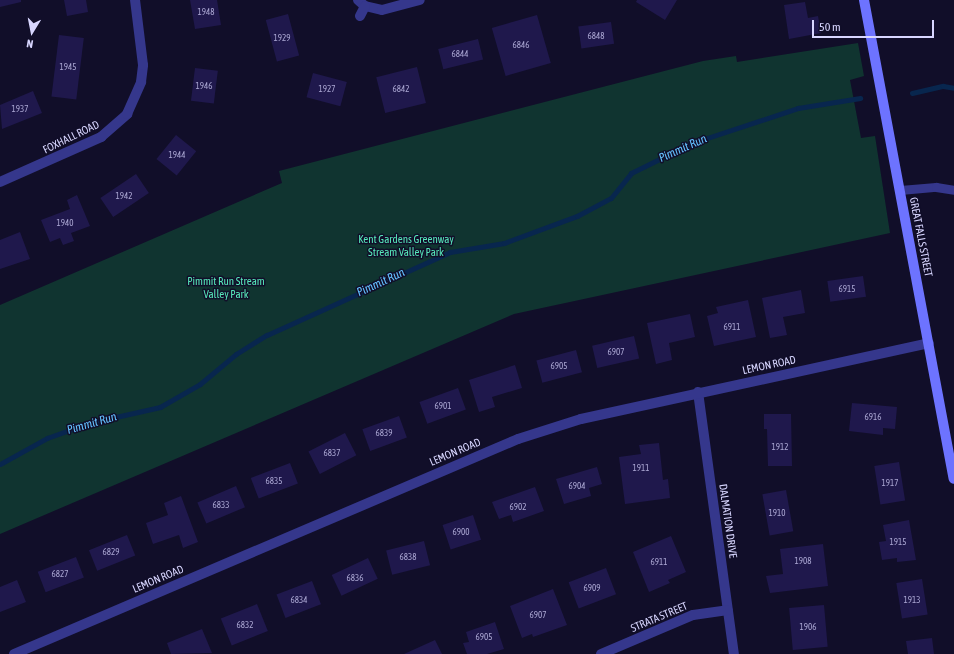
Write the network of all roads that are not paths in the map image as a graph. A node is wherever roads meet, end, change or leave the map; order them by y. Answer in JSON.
{"nodes":[{"id":1,"x":135,"y":0,"type":"edge"},
{"id":2,"x":420,"y":0,"type":"edge"},
{"id":3,"x":864,"y":0,"type":"edge"},
{"id":4,"x":362,"y":3,"type":"edge"},
{"id":5,"x":360,"y":16,"type":"dead end"},
{"id":6,"x":0,"y":182,"type":"edge"},
{"id":7,"x":900,"y":190,"type":"junction"},
{"id":8,"x":954,"y":190,"type":"edge"},
{"id":9,"x":929,"y":343,"type":"junction"},
{"id":10,"x":698,"y":392,"type":"junction"},
{"id":11,"x":954,"y":479,"type":"edge"},
{"id":12,"x":728,"y":610,"type":"junction"},
{"id":13,"x":14,"y":654,"type":"edge"},
{"id":14,"x":601,"y":654,"type":"edge"},
{"id":15,"x":734,"y":654,"type":"edge"}],
"edges":[{"from":1,"to":6,"type":"street","name":"FOXHALL ROAD"},
{"from":2,"to":4,"type":"street"},
{"from":3,"to":7,"type":"main road","name":"GREAT FALLS STREET"},
{"from":4,"to":5,"type":"street"},
{"from":7,"to":8,"type":"lane"},
{"from":7,"to":9,"type":"main road","name":"GREAT FALLS STREET"},
{"from":9,"to":10,"type":"street","name":"LEMON ROAD"},
{"from":9,"to":11,"type":"main road","name":"GREAT FALLS STREET"},
{"from":10,"to":12,"type":"street","name":"DALMATION DRIVE"},
{"from":10,"to":13,"type":"street","name":"LEMON ROAD"},
{"from":12,"to":14,"type":"street","name":"STRATA STREET"},
{"from":12,"to":15,"type":"street","name":"DALMATION DRIVE"}]}
